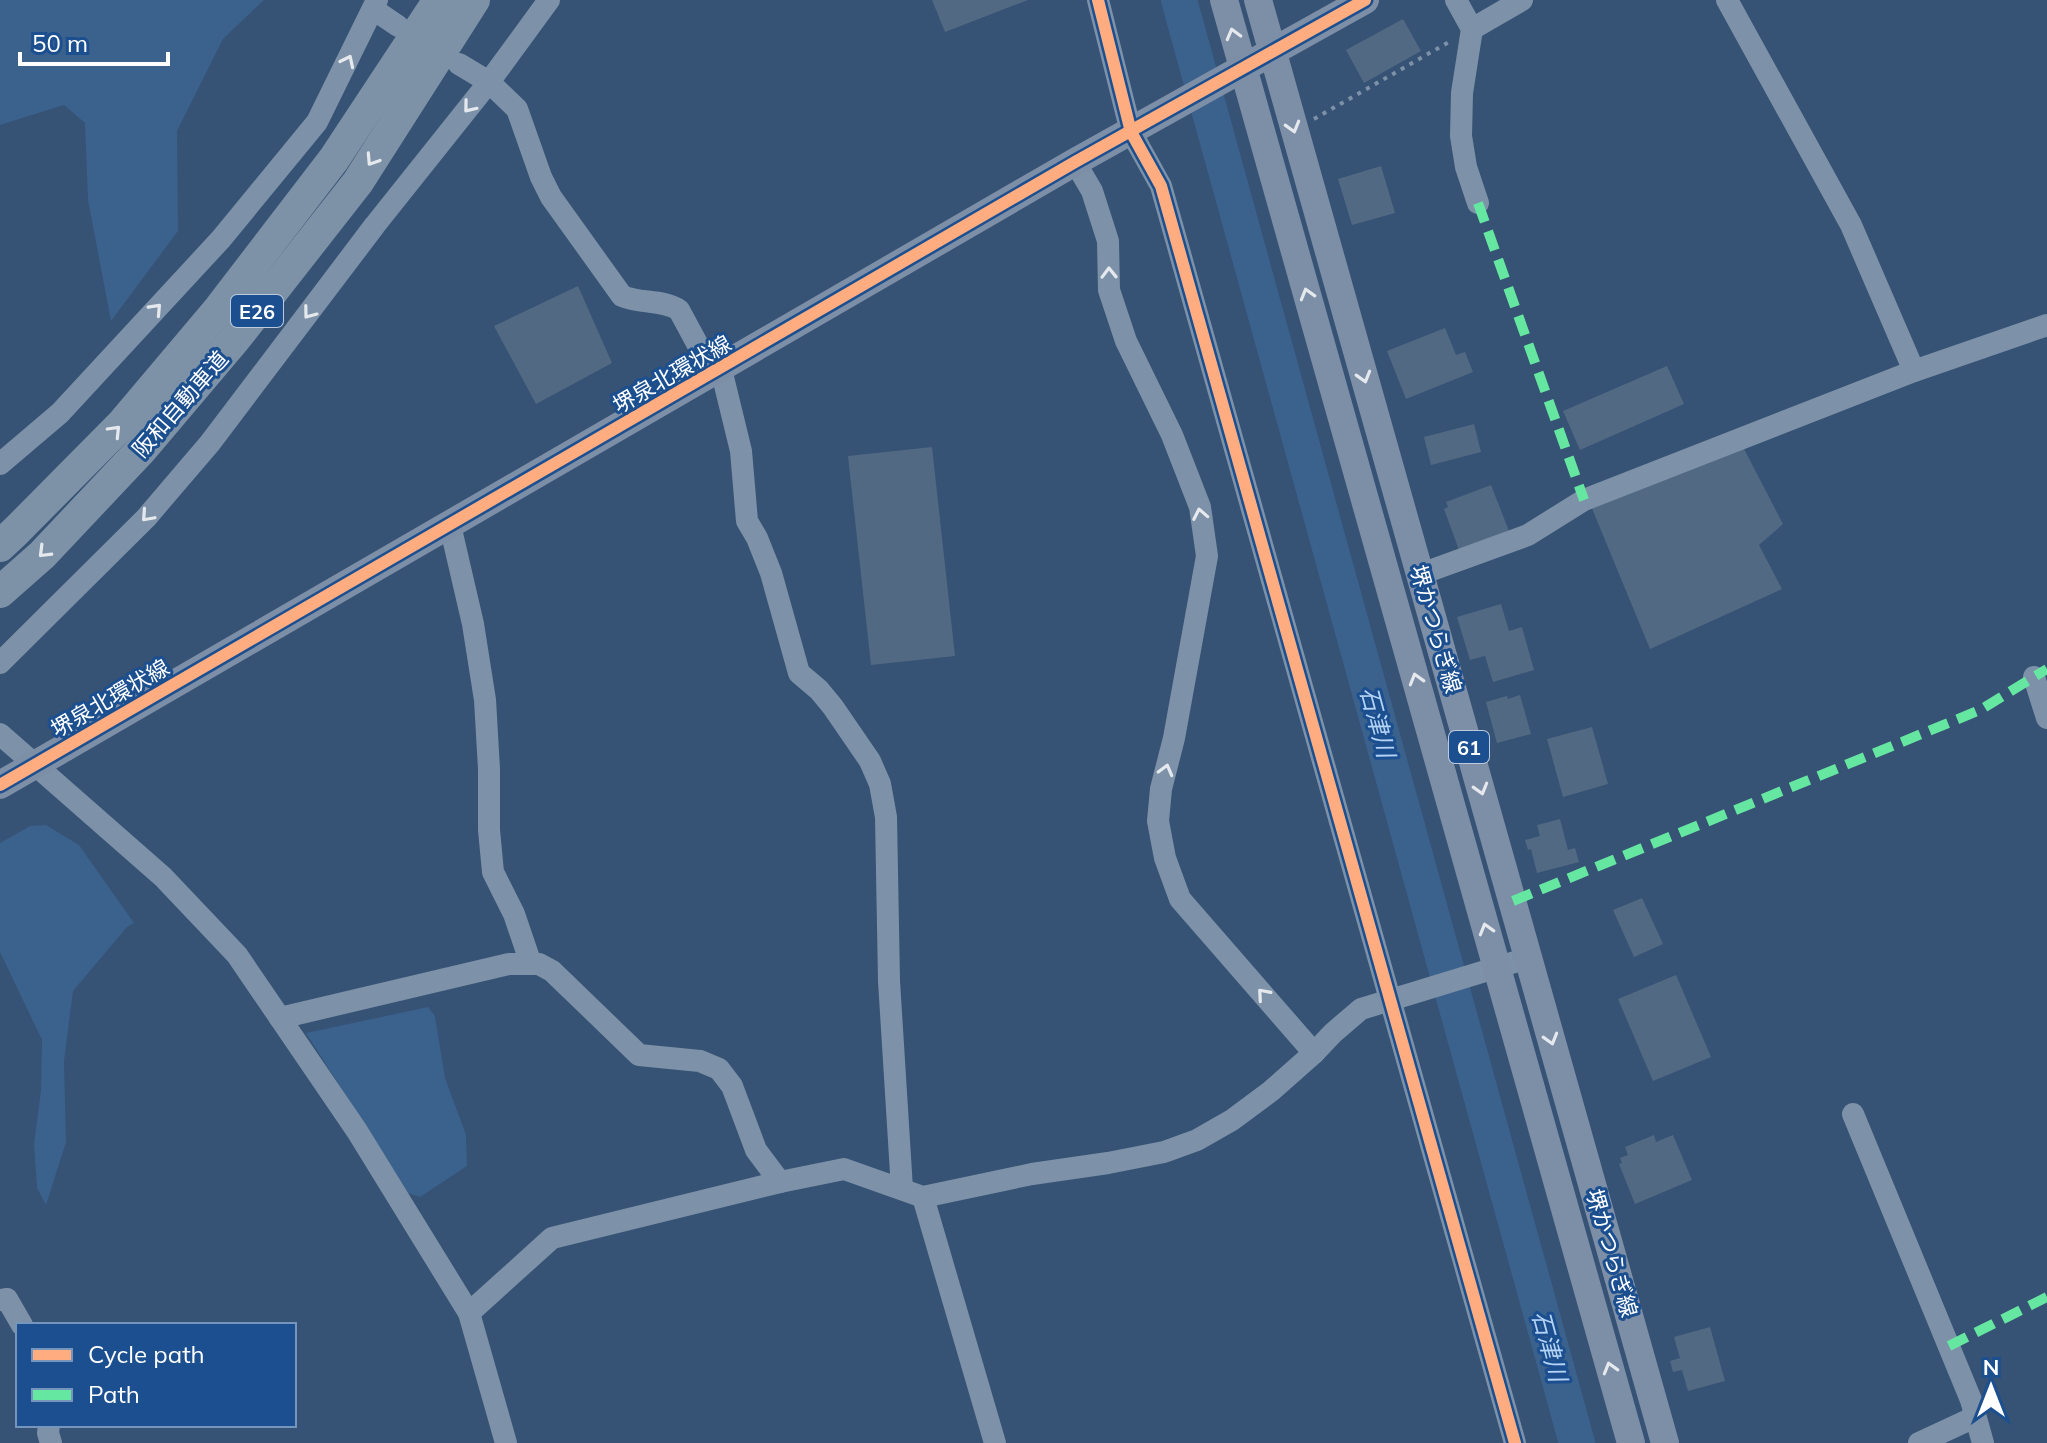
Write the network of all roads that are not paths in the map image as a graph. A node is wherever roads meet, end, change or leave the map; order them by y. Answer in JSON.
{"nodes":[{"id":1,"x":439,"y":0,"type":"edge"},
{"id":2,"x":474,"y":0,"type":"edge"},
{"id":3,"x":549,"y":0,"type":"edge"},
{"id":4,"x":1098,"y":0,"type":"edge"},
{"id":5,"x":1224,"y":0,"type":"edge"},
{"id":6,"x":1258,"y":0,"type":"edge"},
{"id":7,"x":1365,"y":0,"type":"edge"},
{"id":8,"x":1456,"y":0,"type":"edge"},
{"id":9,"x":1522,"y":0,"type":"edge"},
{"id":10,"x":1727,"y":0,"type":"edge"},
{"id":11,"x":375,"y":4,"type":"edge"},
{"id":12,"x":398,"y":26,"type":"dead end"},
{"id":13,"x":1472,"y":29,"type":"junction"},
{"id":14,"x":1272,"y":52,"type":"junction"},
{"id":15,"x":459,"y":64,"type":"dead end"},
{"id":16,"x":1242,"y":68,"type":"junction"},
{"id":17,"x":489,"y":82,"type":"junction"},
{"id":18,"x":1141,"y":126,"type":"junction"},
{"id":19,"x":1075,"y":162,"type":"junction"},
{"id":20,"x":1478,"y":203,"type":"dead end"},
{"id":21,"x":2047,"y":325,"type":"edge"},
{"id":22,"x":717,"y":371,"type":"junction"},
{"id":23,"x":1914,"y":371,"type":"junction"},
{"id":24,"x":0,"y":464,"type":"edge"},
{"id":25,"x":450,"y":525,"type":"junction"},
{"id":26,"x":0,"y":546,"type":"edge"},
{"id":27,"x":1421,"y":574,"type":"junction"},
{"id":28,"x":0,"y":592,"type":"edge"},
{"id":29,"x":0,"y":663,"type":"edge"},
{"id":30,"x":2034,"y":677,"type":"dead end"},
{"id":31,"x":2047,"y":718,"type":"edge"},
{"id":32,"x":0,"y":734,"type":"edge"},
{"id":33,"x":33,"y":765,"type":"junction"},
{"id":34,"x":0,"y":785,"type":"edge"},
{"id":35,"x":1528,"y":958,"type":"junction"},
{"id":36,"x":531,"y":964,"type":"junction"},
{"id":37,"x":1485,"y":970,"type":"junction"},
{"id":38,"x":1390,"y":998,"type":"junction"},
{"id":39,"x":280,"y":1018,"type":"junction"},
{"id":40,"x":1314,"y":1053,"type":"junction"},
{"id":41,"x":1853,"y":1114,"type":"dead end"},
{"id":42,"x":780,"y":1182,"type":"junction"},
{"id":43,"x":913,"y":1193,"type":"junction"},
{"id":44,"x":0,"y":1300,"type":"edge"},
{"id":45,"x":469,"y":1313,"type":"junction"},
{"id":46,"x":21,"y":1323,"type":"edge"},
{"id":47,"x":1975,"y":1417,"type":"junction"},
{"id":48,"x":506,"y":1443,"type":"edge"},
{"id":49,"x":995,"y":1443,"type":"edge"},
{"id":50,"x":1515,"y":1443,"type":"edge"},
{"id":51,"x":1631,"y":1443,"type":"edge"},
{"id":52,"x":1665,"y":1443,"type":"edge"},
{"id":53,"x":1919,"y":1443,"type":"edge"},
{"id":54,"x":1983,"y":1443,"type":"edge"}],
"edges":[{"from":26,"to":1,"type":"highway","name":"阪和自動車道","number":"E26","one_way":true},
{"from":2,"to":28,"type":"highway","name":"阪和自動車道","number":"E26","one_way":true},
{"from":3,"to":17,"type":"street"},
{"from":4,"to":18,"type":"street"},
{"from":16,"to":5,"type":"main road","name":"堺かつらぎ線","number":"61","one_way":true},
{"from":6,"to":14,"type":"main road","name":"堺かつらぎ線","number":"61"},
{"from":7,"to":14,"type":"main road","name":"堺泉北環状線"},
{"from":8,"to":13,"type":"street"},
{"from":9,"to":13,"type":"street"},
{"from":10,"to":23,"type":"street"},
{"from":11,"to":12,"type":"street"},
{"from":24,"to":11,"type":"street","one_way":true},
{"from":13,"to":20,"type":"street"},
{"from":14,"to":16,"type":"main road","name":"堺泉北環状線"},
{"from":14,"to":27,"type":"main road","name":"堺かつらぎ線","number":"61","one_way":true},
{"from":15,"to":17,"type":"street"},
{"from":16,"to":18,"type":"main road","name":"堺泉北環状線"},
{"from":37,"to":16,"type":"main road","name":"堺かつらぎ線","number":"61","one_way":true},
{"from":17,"to":22,"type":"street"},
{"from":17,"to":29,"type":"street","one_way":true},
{"from":18,"to":19,"type":"main road","name":"堺泉北環状線"},
{"from":18,"to":38,"type":"street"},
{"from":19,"to":22,"type":"main road","name":"堺泉北環状線"},
{"from":40,"to":19,"type":"street","one_way":true},
{"from":21,"to":23,"type":"street"},
{"from":22,"to":25,"type":"main road","name":"堺泉北環状線"},
{"from":22,"to":43,"type":"street"},
{"from":23,"to":27,"type":"street"},
{"from":25,"to":33,"type":"main road","name":"堺泉北環状線"},
{"from":25,"to":36,"type":"street"},
{"from":27,"to":35,"type":"main road","name":"堺かつらぎ線","number":"61","one_way":true},
{"from":30,"to":31,"type":"street"},
{"from":32,"to":33,"type":"street"},
{"from":33,"to":34,"type":"main road","name":"堺泉北環状線"},
{"from":33,"to":39,"type":"street"},
{"from":35,"to":37,"type":"street"},
{"from":35,"to":52,"type":"main road","name":"堺かつらぎ線","number":"61","one_way":true},
{"from":36,"to":39,"type":"street"},
{"from":36,"to":42,"type":"street"},
{"from":37,"to":38,"type":"street"},
{"from":51,"to":37,"type":"main road","name":"堺かつらぎ線","number":"61","one_way":true},
{"from":38,"to":40,"type":"street"},
{"from":38,"to":50,"type":"street"},
{"from":39,"to":45,"type":"street"},
{"from":40,"to":43,"type":"street"},
{"from":41,"to":47,"type":"street"},
{"from":42,"to":43,"type":"street"},
{"from":42,"to":45,"type":"street"},
{"from":43,"to":49,"type":"street"},
{"from":44,"to":46,"type":"street"},
{"from":45,"to":48,"type":"street"},
{"from":47,"to":53,"type":"street"},
{"from":47,"to":54,"type":"street"}]}
